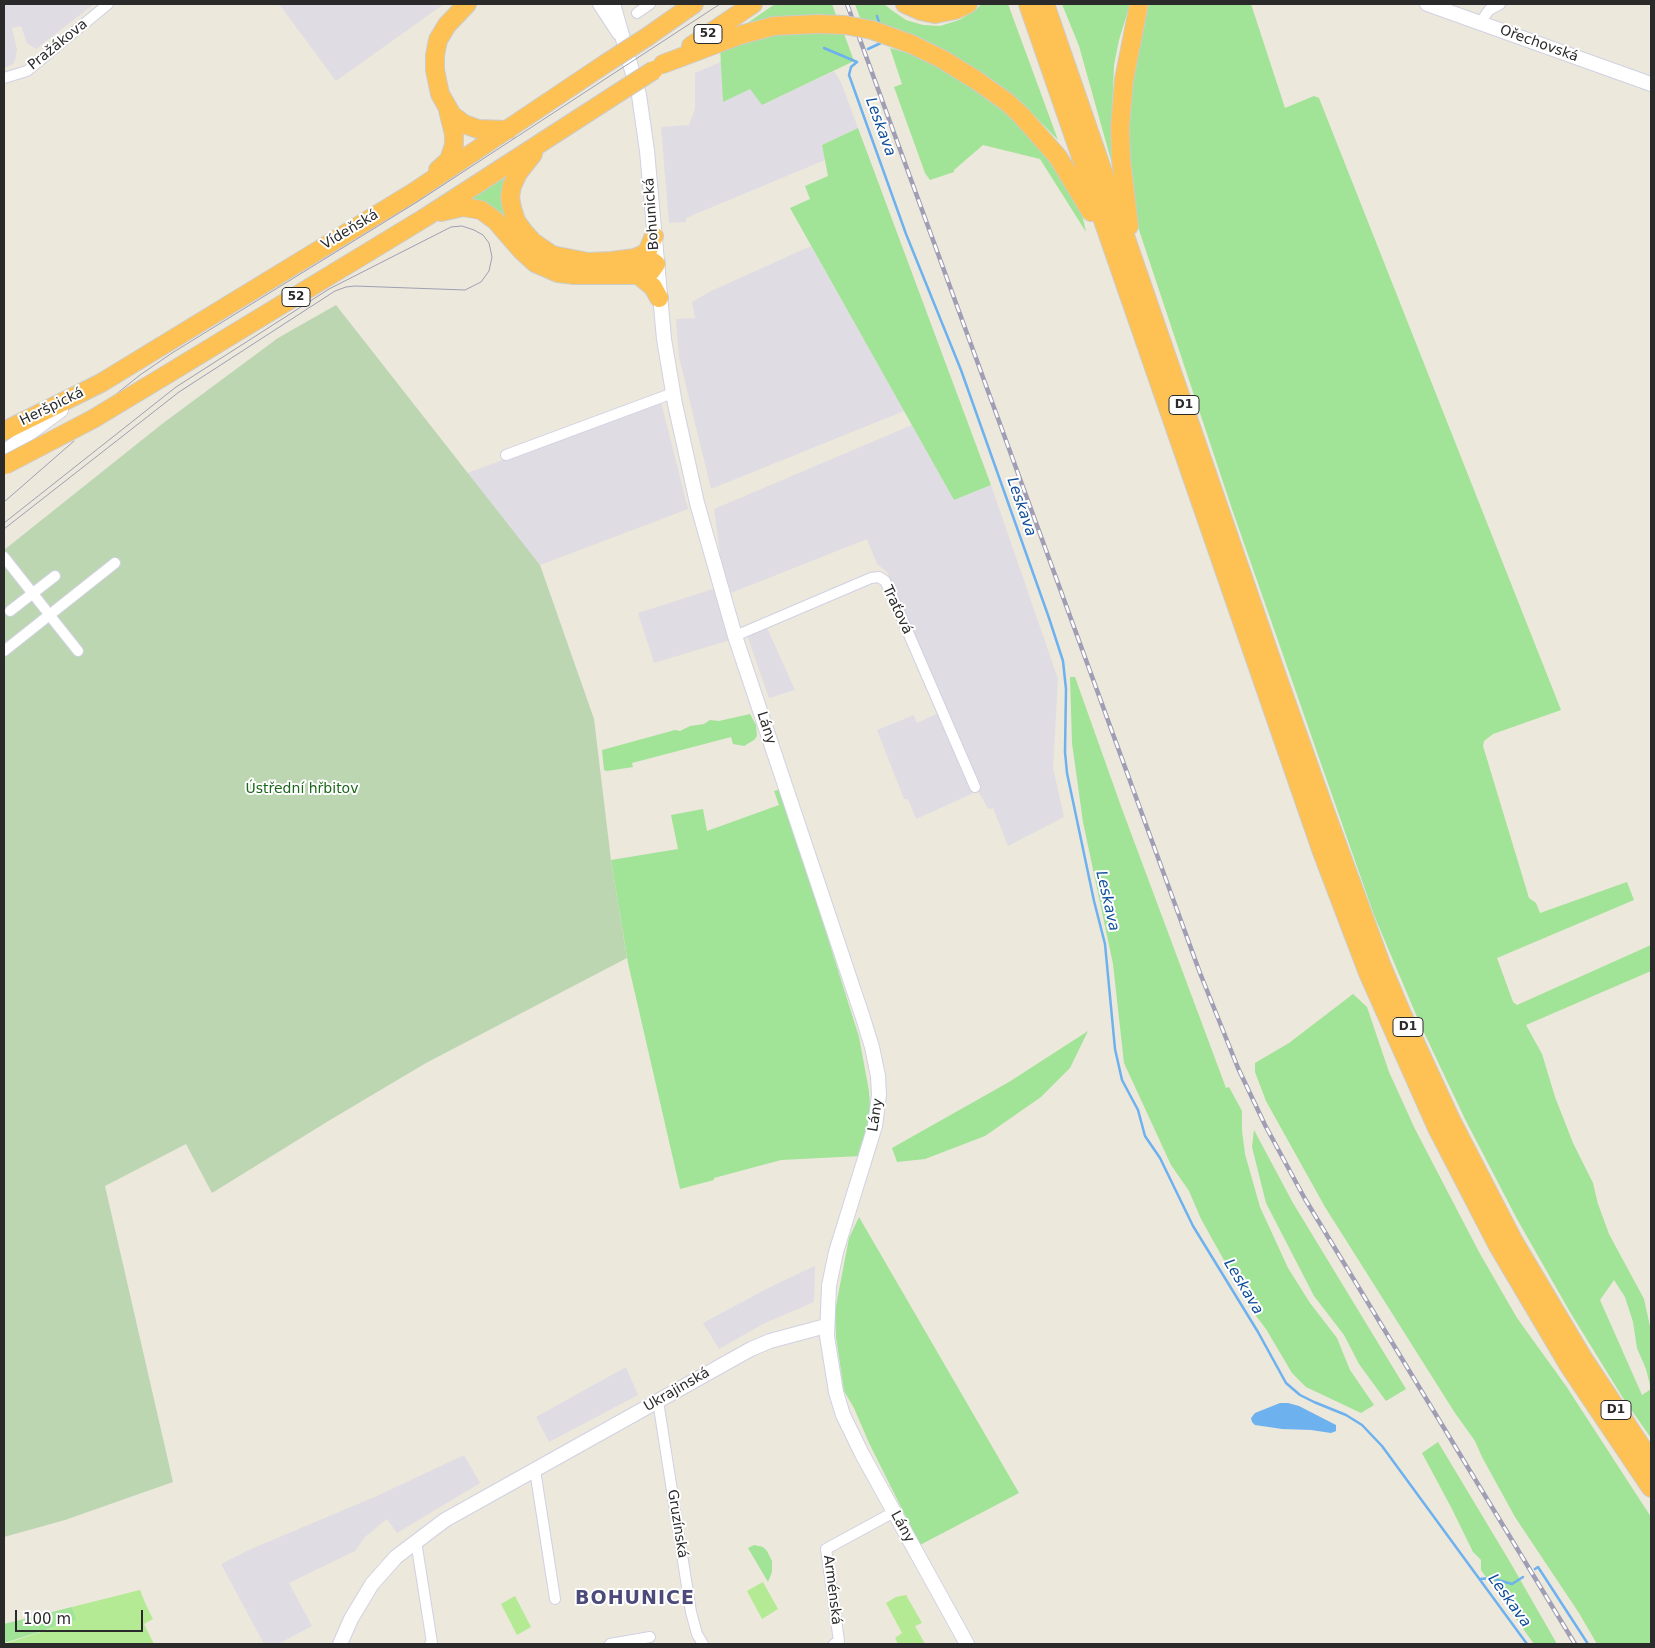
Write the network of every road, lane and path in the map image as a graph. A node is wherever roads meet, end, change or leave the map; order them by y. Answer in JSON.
{"nodes":[{"id":1,"x":108,"y":4,"type":"edge"},
{"id":2,"x":473,"y":4,"type":"edge"},
{"id":3,"x":600,"y":4,"type":"edge"},
{"id":4,"x":613,"y":4,"type":"edge"},
{"id":5,"x":650,"y":4,"type":"edge"},
{"id":6,"x":694,"y":4,"type":"edge"},
{"id":7,"x":753,"y":4,"type":"edge"},
{"id":8,"x":906,"y":4,"type":"edge"},
{"id":9,"x":968,"y":4,"type":"edge"},
{"id":10,"x":1028,"y":4,"type":"edge"},
{"id":11,"x":1045,"y":4,"type":"edge"},
{"id":12,"x":1139,"y":4,"type":"edge"},
{"id":13,"x":1427,"y":4,"type":"edge"},
{"id":14,"x":1500,"y":4,"type":"edge"},
{"id":15,"x":461,"y":10,"type":"edge"},
{"id":16,"x":638,"y":13,"type":"dead end"},
{"id":17,"x":1480,"y":23,"type":"junction"},
{"id":18,"x":623,"y":38,"type":"junction"},
{"id":19,"x":659,"y":67,"type":"junction"},
{"id":20,"x":4,"y":78,"type":"edge"},
{"id":21,"x":1651,"y":84,"type":"edge"},
{"id":22,"x":448,"y":110,"type":"junction"},
{"id":23,"x":508,"y":130,"type":"junction"},
{"id":24,"x":555,"y":134,"type":"junction"},
{"id":25,"x":414,"y":192,"type":"junction"},
{"id":26,"x":426,"y":216,"type":"junction"},
{"id":27,"x":654,"y":236,"type":"junction"},
{"id":28,"x":635,"y":258,"type":"junction"},
{"id":29,"x":656,"y":264,"type":"junction"},
{"id":30,"x":1127,"y":266,"type":"junction"},
{"id":31,"x":638,"y":275,"type":"junction"},
{"id":32,"x":659,"y":298,"type":"junction"},
{"id":33,"x":101,"y":383,"type":"junction"},
{"id":34,"x":673,"y":393,"type":"junction"},
{"id":35,"x":4,"y":431,"type":"edge"},
{"id":36,"x":4,"y":452,"type":"edge"},
{"id":37,"x":506,"y":455,"type":"dead end"},
{"id":38,"x":4,"y":465,"type":"edge"},
{"id":39,"x":4,"y":557,"type":"edge"},
{"id":40,"x":115,"y":562,"type":"dead end"},
{"id":41,"x":716,"y":572,"type":"joint"},
{"id":42,"x":55,"y":576,"type":"dead end"},
{"id":43,"x":33,"y":594,"type":"junction"},
{"id":44,"x":10,"y":611,"type":"dead end"},
{"id":45,"x":47,"y":612,"type":"junction"},
{"id":46,"x":735,"y":636,"type":"junction"},
{"id":47,"x":4,"y":651,"type":"edge"},
{"id":48,"x":78,"y":651,"type":"dead end"},
{"id":49,"x":975,"y":787,"type":"dead end"},
{"id":50,"x":826,"y":1326,"type":"junction"},
{"id":51,"x":658,"y":1401,"type":"junction"},
{"id":52,"x":1651,"y":1461,"type":"edge"},
{"id":53,"x":535,"y":1470,"type":"junction"},
{"id":54,"x":1651,"y":1488,"type":"edge"},
{"id":55,"x":894,"y":1512,"type":"junction"},
{"id":56,"x":416,"y":1541,"type":"junction"},
{"id":57,"x":555,"y":1599,"type":"dead end"},
{"id":58,"x":650,"y":1637,"type":"dead end"},
{"id":59,"x":340,"y":1644,"type":"edge"},
{"id":60,"x":432,"y":1644,"type":"edge"},
{"id":61,"x":610,"y":1644,"type":"edge"},
{"id":62,"x":703,"y":1644,"type":"edge"},
{"id":63,"x":834,"y":1644,"type":"edge"},
{"id":64,"x":966,"y":1644,"type":"edge"}],
"edges":[{"from":1,"to":20,"type":"street","name":"Pražákova"},
{"from":2,"to":15,"type":"highway"},
{"from":3,"to":18,"type":"street","name":"Bohunická"},
{"from":4,"to":18,"type":"street","name":"Bohunická"},
{"from":5,"to":16,"type":"street"},
{"from":6,"to":23,"type":"highway","name":"Vídeňská","number":"52","bridge":true},
{"from":7,"to":19,"type":"highway","name":"Vídeňská","number":"52"},
{"from":8,"to":9,"type":"highway"},
{"from":10,"to":30,"type":"highway","number":"D1"},
{"from":11,"to":30,"type":"highway","number":"D1"},
{"from":12,"to":30,"type":"highway"},
{"from":13,"to":17,"type":"street","name":"Ořechovská"},
{"from":14,"to":17,"type":"street"},
{"from":15,"to":22,"type":"highway"},
{"from":17,"to":21,"type":"street","name":"Ořechovská"},
{"from":18,"to":27,"type":"street","name":"Bohunická"},
{"from":19,"to":24,"type":"highway","name":"Vídeňská","number":"52","bridge":true},
{"from":19,"to":30,"type":"highway","bridge":true},
{"from":22,"to":23,"type":"highway"},
{"from":22,"to":25,"type":"highway"},
{"from":23,"to":25,"type":"highway","name":"Vídeňská","number":"52"},
{"from":24,"to":26,"type":"highway","name":"Vídeňská","number":"52"},
{"from":24,"to":28,"type":"highway"},
{"from":25,"to":33,"type":"highway","name":"Vídeňská","number":"52"},
{"from":26,"to":31,"type":"highway"},
{"from":26,"to":38,"type":"highway","name":"Vídeňská","number":"52","bridge":true},
{"from":27,"to":28,"type":"highway"},
{"from":27,"to":29,"type":"street","name":"Bohunická"},
{"from":28,"to":29,"type":"highway"},
{"from":29,"to":31,"type":"highway"},
{"from":29,"to":32,"type":"street","name":"Bohunická"},
{"from":30,"to":52,"type":"highway","number":"D1"},
{"from":30,"to":54,"type":"highway","number":"D1"},
{"from":31,"to":32,"type":"highway"},
{"from":32,"to":34,"type":"street","name":"Bohunická"},
{"from":33,"to":35,"type":"highway","name":"Heršpická","number":"52"},
{"from":33,"to":36,"type":"street","name":"Vídeňská"},
{"from":34,"to":37,"type":"street"},
{"from":34,"to":41,"type":"street","name":"Bohunická"},
{"from":39,"to":43,"type":"street"},
{"from":40,"to":45,"type":"street"},
{"from":41,"to":46,"type":"street","name":"Lány"},
{"from":42,"to":43,"type":"street"},
{"from":43,"to":44,"type":"street"},
{"from":43,"to":45,"type":"street"},
{"from":45,"to":47,"type":"street"},
{"from":45,"to":48,"type":"street"},
{"from":46,"to":49,"type":"street","name":"Traťová"},
{"from":46,"to":50,"type":"street","name":"Lány"},
{"from":50,"to":51,"type":"street","name":"Ukrajinská"},
{"from":50,"to":55,"type":"street","name":"Lány"},
{"from":51,"to":53,"type":"street","name":"Ukrajinská"},
{"from":51,"to":62,"type":"street","name":"Gruzínská"},
{"from":53,"to":56,"type":"street","name":"Ukrajinská"},
{"from":53,"to":57,"type":"street"},
{"from":55,"to":63,"type":"street","name":"Arménská"},
{"from":55,"to":64,"type":"street","name":"Lány"},
{"from":56,"to":59,"type":"street","name":"Ukrajinská"},
{"from":56,"to":60,"type":"street"},
{"from":58,"to":61,"type":"street"}]}
